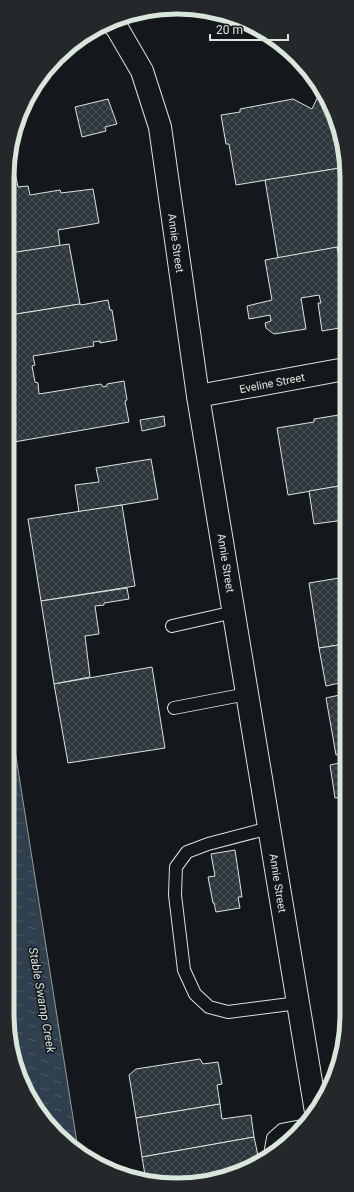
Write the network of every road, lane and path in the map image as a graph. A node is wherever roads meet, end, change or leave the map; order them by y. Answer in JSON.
{"nodes":[{"id":1,"x":115,"y":26,"type":"edge"},
{"id":2,"x":340,"y":370,"type":"edge"},
{"id":3,"x":198,"y":396,"type":"junction"},
{"id":4,"x":234,"y":612,"type":"junction"},
{"id":5,"x":172,"y":626,"type":"dead end"},
{"id":6,"x":247,"y":694,"type":"junction"},
{"id":7,"x":174,"y":708,"type":"dead end"},
{"id":8,"x":269,"y":828,"type":"junction"},
{"id":9,"x":298,"y":1003,"type":"junction"},
{"id":10,"x":315,"y":1103,"type":"edge"},
{"id":11,"x":294,"y":1128,"type":"edge"},
{"id":12,"x":271,"y":1148,"type":"edge"}],
"edges":[{"from":1,"to":3,"type":"street","name":"Annie Street"},
{"from":2,"to":3,"type":"street","name":"Eveline Street"},
{"from":3,"to":4,"type":"street","name":"Annie Street"},
{"from":4,"to":5,"type":"lane"},
{"from":4,"to":6,"type":"street","name":"Annie Street"},
{"from":6,"to":7,"type":"lane"},
{"from":6,"to":8,"type":"street","name":"Annie Street"},
{"from":8,"to":9,"type":"street","name":"Annie Street"},
{"from":8,"to":9,"type":"lane"},
{"from":9,"to":10,"type":"street","name":"Annie Street"},
{"from":11,"to":12,"type":"lane"}]}
